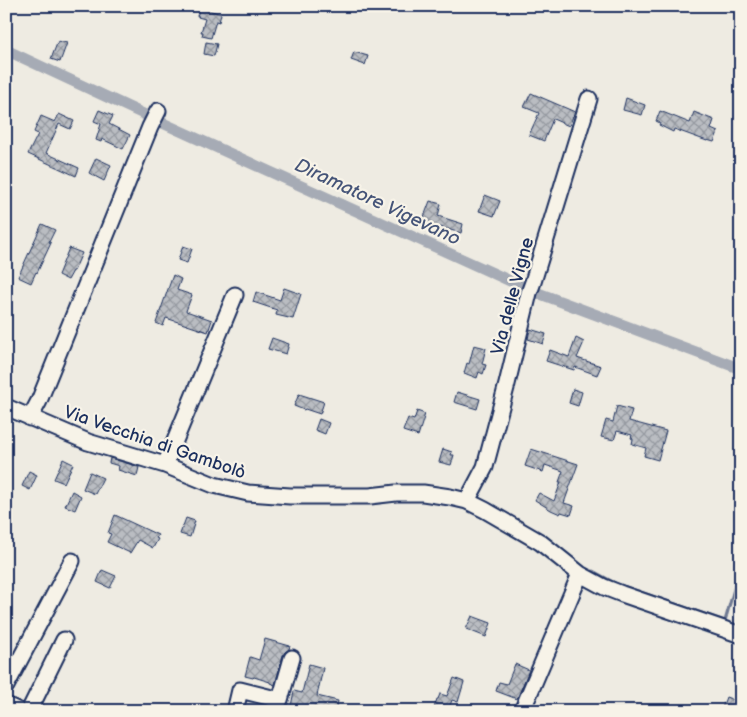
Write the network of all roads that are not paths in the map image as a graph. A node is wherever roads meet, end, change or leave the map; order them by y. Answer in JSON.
{"nodes":[{"id":1,"x":589,"y":99,"type":"dead end"},
{"id":2,"x":158,"y":111,"type":"dead end"},
{"id":3,"x":235,"y":295,"type":"dead end"},
{"id":4,"x":6,"y":407,"type":"edge"},
{"id":5,"x":30,"y":418,"type":"junction"},
{"id":6,"x":165,"y":465,"type":"junction"},
{"id":7,"x":466,"y":501,"type":"junction"},
{"id":8,"x":72,"y":561,"type":"dead end"},
{"id":9,"x":580,"y":574,"type":"junction"},
{"id":10,"x":741,"y":635,"type":"edge"},
{"id":11,"x":64,"y":640,"type":"dead end"},
{"id":12,"x":292,"y":658,"type":"dead end"},
{"id":13,"x":6,"y":686,"type":"edge"},
{"id":14,"x":6,"y":705,"type":"edge"},
{"id":15,"x":236,"y":707,"type":"edge"},
{"id":16,"x":19,"y":711,"type":"edge"},
{"id":17,"x":29,"y":711,"type":"edge"},
{"id":18,"x":522,"y":711,"type":"edge"}],
"edges":[{"from":1,"to":7,"type":"street","name":"Via delle Vigne"},
{"from":2,"to":5,"type":"street"},
{"from":3,"to":6,"type":"street"},
{"from":4,"to":5,"type":"street","name":"Via Vecchia di Gambolò"},
{"from":5,"to":6,"type":"street","name":"Via Vecchia di Gambolò"},
{"from":6,"to":7,"type":"street","name":"Via Vecchia di Gambolò"},
{"from":7,"to":9,"type":"street","name":"Via Vecchia di Gambolò"},
{"from":8,"to":13,"type":"street"},
{"from":9,"to":10,"type":"street","name":"Via Vecchia di Gambolò"},
{"from":9,"to":18,"type":"street"},
{"from":11,"to":17,"type":"street"},
{"from":12,"to":15,"type":"street"},
{"from":14,"to":16,"type":"street"}]}
